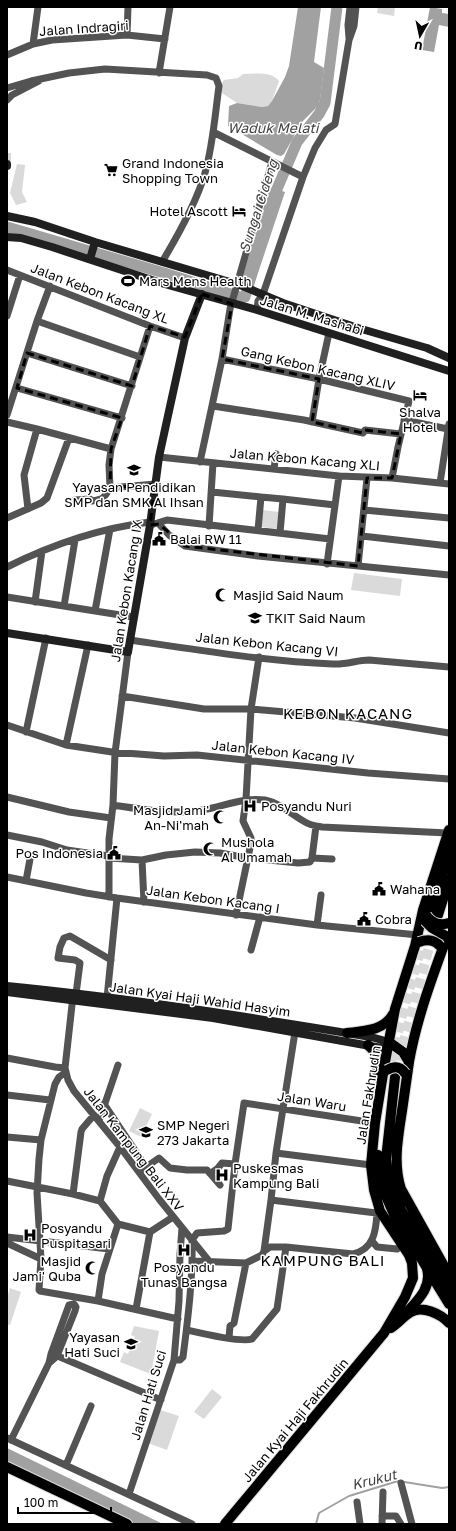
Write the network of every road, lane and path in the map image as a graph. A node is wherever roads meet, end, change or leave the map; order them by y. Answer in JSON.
{"nodes":[{"id":1,"x":38,"y":7,"type":"edge"},
{"id":2,"x":128,"y":7,"type":"edge"},
{"id":3,"x":170,"y":7,"type":"edge"},
{"id":4,"x":350,"y":7,"type":"edge"},
{"id":5,"x":356,"y":7,"type":"edge"},
{"id":6,"x":127,"y":35,"type":"junction"},
{"id":7,"x":165,"y":40,"type":"junction"},
{"id":8,"x":349,"y":40,"type":"junction"},
{"id":9,"x":33,"y":44,"type":"junction"},
{"id":10,"x":7,"y":55,"type":"edge"},
{"id":11,"x":159,"y":74,"type":"junction"},
{"id":12,"x":40,"y":79,"type":"junction"},
{"id":13,"x":7,"y":88,"type":"edge"},
{"id":14,"x":7,"y":100,"type":"edge"},
{"id":15,"x":213,"y":132,"type":"junction"},
{"id":16,"x":276,"y":163,"type":"junction"},
{"id":17,"x":300,"y":175,"type":"junction"},
{"id":18,"x":7,"y":216,"type":"edge"},
{"id":19,"x":7,"y":237,"type":"edge"},
{"id":20,"x":95,"y":244,"type":"junction"},
{"id":21,"x":91,"y":257,"type":"junction"},
{"id":22,"x":162,"y":262,"type":"junction"},
{"id":23,"x":7,"y":270,"type":"edge"},
{"id":24,"x":20,"y":274,"type":"junction"},
{"id":25,"x":238,"y":285,"type":"junction"},
{"id":26,"x":50,"y":286,"type":"junction"},
{"id":27,"x":260,"y":293,"type":"junction"},
{"id":28,"x":202,"y":294,"type":"junction"},
{"id":29,"x":232,"y":302,"type":"junction"},
{"id":30,"x":257,"y":310,"type":"junction"},
{"id":31,"x":7,"y":316,"type":"edge"},
{"id":32,"x":37,"y":322,"type":"junction"},
{"id":33,"x":150,"y":326,"type":"junction"},
{"id":34,"x":329,"y":333,"type":"junction"},
{"id":35,"x":185,"y":338,"type":"junction"},
{"id":36,"x":27,"y":353,"type":"junction"},
{"id":37,"x":140,"y":357,"type":"junction"},
{"id":38,"x":449,"y":358,"type":"edge"},
{"id":39,"x":222,"y":359,"type":"junction"},
{"id":40,"x":449,"y":371,"type":"edge"},
{"id":41,"x":319,"y":379,"type":"junction"},
{"id":42,"x":132,"y":386,"type":"junction"},
{"id":43,"x":17,"y":388,"type":"junction"},
{"id":44,"x":213,"y":406,"type":"junction"},
{"id":45,"x":7,"y":415,"type":"edge"},
{"id":46,"x":122,"y":418,"type":"junction"},
{"id":47,"x":404,"y":420,"type":"junction"},
{"id":48,"x":7,"y":422,"type":"edge"},
{"id":49,"x":312,"y":422,"type":"junction"},
{"id":50,"x":448,"y":427,"type":"edge"},
{"id":51,"x":37,"y":428,"type":"junction"},
{"id":52,"x":401,"y":434,"type":"junction"},
{"id":53,"x":69,"y":438,"type":"junction"},
{"id":54,"x":111,"y":449,"type":"junction"},
{"id":55,"x":276,"y":454,"type":"dead end"},
{"id":56,"x":159,"y":457,"type":"junction"},
{"id":57,"x":200,"y":462,"type":"junction"},
{"id":58,"x":213,"y":464,"type":"junction"},
{"id":59,"x":274,"y":469,"type":"junction"},
{"id":60,"x":339,"y":476,"type":"junction"},
{"id":61,"x":367,"y":478,"type":"junction"},
{"id":62,"x":392,"y":478,"type":"junction"},
{"id":63,"x":440,"y":483,"type":"junction"},
{"id":64,"x":156,"y":484,"type":"junction"},
{"id":65,"x":449,"y":484,"type":"edge"},
{"id":66,"x":110,"y":488,"type":"junction"},
{"id":67,"x":212,"y":492,"type":"junction"},
{"id":68,"x":261,"y":497,"type":"junction"},
{"id":69,"x":75,"y":500,"type":"dead end"},
{"id":70,"x":283,"y":500,"type":"junction"},
{"id":71,"x":335,"y":505,"type":"junction"},
{"id":72,"x":28,"y":509,"type":"junction"},
{"id":73,"x":364,"y":510,"type":"junction"},
{"id":74,"x":7,"y":518,"type":"edge"},
{"id":75,"x":449,"y":518,"type":"edge"},
{"id":76,"x":153,"y":523,"type":"junction"},
{"id":77,"x":209,"y":526,"type":"junction"},
{"id":78,"x":110,"y":529,"type":"junction"},
{"id":79,"x":258,"y":530,"type":"junction"},
{"id":80,"x":280,"y":533,"type":"junction"},
{"id":81,"x":362,"y":536,"type":"junction"},
{"id":82,"x":330,"y":539,"type":"junction"},
{"id":83,"x":75,"y":540,"type":"junction"},
{"id":84,"x":449,"y":546,"type":"edge"},
{"id":85,"x":42,"y":552,"type":"junction"},
{"id":86,"x":328,"y":564,"type":"junction"},
{"id":87,"x":358,"y":566,"type":"junction"},
{"id":88,"x":7,"y":569,"type":"edge"},
{"id":89,"x":449,"y":575,"type":"edge"},
{"id":90,"x":7,"y":597,"type":"edge"},
{"id":91,"x":35,"y":602,"type":"junction"},
{"id":92,"x":64,"y":606,"type":"junction"},
{"id":93,"x":95,"y":611,"type":"junction"},
{"id":94,"x":133,"y":617,"type":"junction"},
{"id":95,"x":7,"y":632,"type":"edge"},
{"id":96,"x":46,"y":638,"type":"junction"},
{"id":97,"x":130,"y":640,"type":"junction"},
{"id":98,"x":88,"y":645,"type":"junction"},
{"id":99,"x":128,"y":652,"type":"junction"},
{"id":100,"x":260,"y":657,"type":"junction"},
{"id":101,"x":449,"y":667,"type":"edge"},
{"id":102,"x":122,"y":696,"type":"junction"},
{"id":103,"x":251,"y":709,"type":"junction"},
{"id":104,"x":7,"y":725,"type":"edge"},
{"id":105,"x":26,"y":732,"type":"junction"},
{"id":106,"x":449,"y":733,"type":"edge"},
{"id":107,"x":66,"y":745,"type":"junction"},
{"id":108,"x":115,"y":753,"type":"junction"},
{"id":109,"x":248,"y":761,"type":"junction"},
{"id":110,"x":449,"y":779,"type":"edge"},
{"id":111,"x":7,"y":797,"type":"edge"},
{"id":112,"x":246,"y":799,"type":"junction"},
{"id":113,"x":113,"y":805,"type":"junction"},
{"id":114,"x":111,"y":818,"type":"junction"},
{"id":115,"x":316,"y":826,"type":"junction"},
{"id":116,"x":449,"y":831,"type":"edge"},
{"id":117,"x":7,"y":835,"type":"edge"},
{"id":118,"x":449,"y":854,"type":"edge"},
{"id":119,"x":108,"y":857,"type":"junction"},
{"id":120,"x":248,"y":858,"type":"junction"},
{"id":121,"x":312,"y":858,"type":"junction"},
{"id":122,"x":30,"y":859,"type":"dead end"},
{"id":123,"x":332,"y":859,"type":"dead end"},
{"id":124,"x":142,"y":860,"type":"junction"},
{"id":125,"x":7,"y":877,"type":"edge"},
{"id":126,"x":449,"y":880,"type":"edge"},
{"id":127,"x":26,"y":881,"type":"junction"},
{"id":128,"x":321,"y":895,"type":"dead end"},
{"id":129,"x":109,"y":897,"type":"junction"},
{"id":130,"x":117,"y":898,"type":"junction"},
{"id":131,"x":144,"y":902,"type":"junction"},
{"id":132,"x":236,"y":914,"type":"junction"},
{"id":133,"x":427,"y":915,"type":"junction"},
{"id":134,"x":260,"y":918,"type":"junction"},
{"id":135,"x":317,"y":924,"type":"junction"},
{"id":136,"x":449,"y":924,"type":"edge"},
{"id":137,"x":448,"y":938,"type":"edge"},
{"id":138,"x":418,"y":940,"type":"junction"},
{"id":139,"x":441,"y":948,"type":"junction"},
{"id":140,"x":251,"y":950,"type":"dead end"},
{"id":141,"x":111,"y":960,"type":"junction"},
{"id":142,"x":7,"y":986,"type":"edge"},
{"id":143,"x":7,"y":992,"type":"edge"},
{"id":144,"x":40,"y":992,"type":"junction"},
{"id":145,"x":74,"y":996,"type":"junction"},
{"id":146,"x":107,"y":998,"type":"junction"},
{"id":147,"x":395,"y":1009,"type":"junction"},
{"id":148,"x":296,"y":1032,"type":"junction"},
{"id":149,"x":347,"y":1033,"type":"junction"},
{"id":150,"x":368,"y":1045,"type":"junction"},
{"id":151,"x":388,"y":1046,"type":"junction"},
{"id":152,"x":7,"y":1058,"type":"edge"},
{"id":153,"x":409,"y":1062,"type":"junction"},
{"id":154,"x":118,"y":1065,"type":"dead end"},
{"id":155,"x":66,"y":1070,"type":"junction"},
{"id":156,"x":388,"y":1074,"type":"junction"},
{"id":157,"x":406,"y":1075,"type":"junction"},
{"id":158,"x":381,"y":1088,"type":"junction"},
{"id":159,"x":7,"y":1095,"type":"edge"},
{"id":160,"x":50,"y":1100,"type":"junction"},
{"id":161,"x":104,"y":1104,"type":"junction"},
{"id":162,"x":282,"y":1108,"type":"junction"},
{"id":163,"x":96,"y":1118,"type":"junction"},
{"id":164,"x":375,"y":1123,"type":"junction"},
{"id":165,"x":7,"y":1137,"type":"edge"},
{"id":166,"x":41,"y":1140,"type":"junction"},
{"id":167,"x":120,"y":1147,"type":"junction"},
{"id":168,"x":276,"y":1153,"type":"junction"},
{"id":169,"x":235,"y":1164,"type":"junction"},
{"id":170,"x":371,"y":1165,"type":"junction"},
{"id":171,"x":142,"y":1169,"type":"junction"},
{"id":172,"x":211,"y":1173,"type":"junction"},
{"id":173,"x":7,"y":1181,"type":"edge"},
{"id":174,"x":220,"y":1185,"type":"dead end"},
{"id":175,"x":37,"y":1187,"type":"junction"},
{"id":176,"x":73,"y":1194,"type":"junction"},
{"id":177,"x":271,"y":1200,"type":"junction"},
{"id":178,"x":100,"y":1201,"type":"junction"},
{"id":179,"x":379,"y":1212,"type":"junction"},
{"id":180,"x":173,"y":1217,"type":"junction"},
{"id":181,"x":118,"y":1224,"type":"junction"},
{"id":182,"x":182,"y":1228,"type":"junction"},
{"id":183,"x":150,"y":1232,"type":"junction"},
{"id":184,"x":7,"y":1237,"type":"edge"},
{"id":185,"x":192,"y":1240,"type":"junction"},
{"id":186,"x":41,"y":1241,"type":"junction"},
{"id":187,"x":372,"y":1241,"type":"junction"},
{"id":188,"x":7,"y":1244,"type":"edge"},
{"id":189,"x":403,"y":1245,"type":"junction"},
{"id":190,"x":286,"y":1247,"type":"junction"},
{"id":191,"x":109,"y":1249,"type":"junction"},
{"id":192,"x":264,"y":1251,"type":"junction"},
{"id":193,"x":41,"y":1259,"type":"junction"},
{"id":194,"x":192,"y":1261,"type":"junction"},
{"id":195,"x":209,"y":1261,"type":"junction"},
{"id":196,"x":246,"y":1263,"type":"junction"},
{"id":197,"x":427,"y":1269,"type":"junction"},
{"id":198,"x":414,"y":1271,"type":"joint"},
{"id":199,"x":449,"y":1275,"type":"edge"},
{"id":200,"x":449,"y":1289,"type":"edge"},
{"id":201,"x":98,"y":1301,"type":"junction"},
{"id":202,"x":449,"y":1304,"type":"edge"},
{"id":203,"x":136,"y":1310,"type":"junction"},
{"id":204,"x":178,"y":1319,"type":"junction"},
{"id":205,"x":401,"y":1320,"type":"junction"},
{"id":206,"x":449,"y":1323,"type":"edge"},
{"id":207,"x":187,"y":1330,"type":"junction"},
{"id":208,"x":384,"y":1333,"type":"junction"},
{"id":209,"x":229,"y":1338,"type":"junction"},
{"id":210,"x":54,"y":1355,"type":"junction"},
{"id":211,"x":174,"y":1360,"type":"junction"},
{"id":212,"x":161,"y":1400,"type":"junction"},
{"id":213,"x":91,"y":1406,"type":"dead end"},
{"id":214,"x":9,"y":1439,"type":"edge"},
{"id":215,"x":66,"y":1465,"type":"junction"},
{"id":216,"x":7,"y":1467,"type":"edge"},
{"id":217,"x":7,"y":1473,"type":"edge"},
{"id":218,"x":401,"y":1483,"type":"dead end"},
{"id":219,"x":383,"y":1492,"type":"dead end"},
{"id":220,"x":129,"y":1494,"type":"junction"},
{"id":221,"x":357,"y":1502,"type":"dead end"},
{"id":222,"x":382,"y":1516,"type":"junction"},
{"id":223,"x":113,"y":1524,"type":"edge"},
{"id":224,"x":127,"y":1524,"type":"edge"},
{"id":225,"x":192,"y":1524,"type":"edge"},
{"id":226,"x":225,"y":1524,"type":"edge"},
{"id":227,"x":360,"y":1524,"type":"edge"},
{"id":228,"x":382,"y":1524,"type":"edge"},
{"id":229,"x":401,"y":1524,"type":"edge"},
{"id":230,"x":412,"y":1524,"type":"edge"}],
"edges":[{"from":1,"to":9,"type":"street"},
{"from":2,"to":6,"type":"street"},
{"from":3,"to":7,"type":"street"},
{"from":4,"to":8,"type":"street"},
{"from":5,"to":8,"type":"street"},
{"from":6,"to":7,"type":"street","name":"Jalan Indragiri"},
{"from":6,"to":9,"type":"street","name":"Jalan Indragiri"},
{"from":7,"to":11,"type":"street"},
{"from":8,"to":17,"type":"street"},
{"from":9,"to":10,"type":"street","name":"Jalan Indragiri"},
{"from":11,"to":12,"type":"street"},
{"from":11,"to":15,"type":"street"},
{"from":12,"to":13,"type":"street"},
{"from":12,"to":14,"type":"street"},
{"from":15,"to":16,"type":"street"},
{"from":15,"to":22,"type":"street"},
{"from":16,"to":17,"type":"street"},
{"from":16,"to":25,"type":"street"},
{"from":17,"to":27,"type":"street"},
{"from":18,"to":20,"type":"street"},
{"from":19,"to":21,"type":"street","name":"Jalan M. Mashabi"},
{"from":20,"to":21,"type":"street"},
{"from":20,"to":22,"type":"street"},
{"from":21,"to":28,"type":"street","name":"Jalan M. Mashabi"},
{"from":22,"to":25,"type":"street"},
{"from":23,"to":24,"type":"street","name":"Jalan Kebon Kacang XL"},
{"from":24,"to":26,"type":"street","name":"Jalan Kebon Kacang XL"},
{"from":24,"to":31,"type":"street"},
{"from":25,"to":27,"type":"street"},
{"from":25,"to":29,"type":"street"},
{"from":26,"to":32,"type":"street"},
{"from":26,"to":33,"type":"street","name":"Jalan Kebon Kacang XL"},
{"from":27,"to":30,"type":"street"},
{"from":27,"to":38,"type":"street"},
{"from":28,"to":29,"type":"street","name":"Jalan M. Mashabi"},
{"from":28,"to":35,"type":"street","name":"Jalan Kebon Kacang IX"},
{"from":29,"to":30,"type":"street","name":"Jalan M. Mashabi"},
{"from":29,"to":39,"type":"street"},
{"from":30,"to":34,"type":"street","name":"Jalan M. Mashabi"},
{"from":32,"to":36,"type":"street"},
{"from":32,"to":37,"type":"street"},
{"from":33,"to":35,"type":"street","name":"Jalan Kebon Kacang XL"},
{"from":33,"to":37,"type":"street"},
{"from":34,"to":40,"type":"street","name":"Jalan M. Mashabi"},
{"from":34,"to":41,"type":"street"},
{"from":35,"to":56,"type":"street","name":"Jalan Kebon Kacang IX"},
{"from":36,"to":42,"type":"street"},
{"from":36,"to":43,"type":"street"},
{"from":37,"to":42,"type":"street"},
{"from":39,"to":41,"type":"street","name":"Gang Kebon Kacang XLIV"},
{"from":39,"to":44,"type":"street"},
{"from":41,"to":47,"type":"street","name":"Gang Kebon Kacang XLIV"},
{"from":41,"to":49,"type":"street"},
{"from":42,"to":46,"type":"street"},
{"from":43,"to":45,"type":"street"},
{"from":43,"to":46,"type":"street"},
{"from":44,"to":49,"type":"street"},
{"from":44,"to":57,"type":"street"},
{"from":46,"to":54,"type":"street"},
{"from":47,"to":50,"type":"street"},
{"from":47,"to":52,"type":"street"},
{"from":48,"to":51,"type":"street"},
{"from":49,"to":52,"type":"street"},
{"from":50,"to":63,"type":"street"},
{"from":51,"to":53,"type":"street"},
{"from":51,"to":72,"type":"street"},
{"from":52,"to":62,"type":"street"},
{"from":53,"to":54,"type":"street"},
{"from":53,"to":72,"type":"street"},
{"from":54,"to":66,"type":"street"},
{"from":55,"to":59,"type":"street"},
{"from":56,"to":57,"type":"street","name":"Jalan Kebon Kacang XLI"},
{"from":56,"to":64,"type":"street","name":"Jalan Kebon Kacang IX"},
{"from":57,"to":58,"type":"street","name":"Jalan Kebon Kacang XLI"},
{"from":58,"to":59,"type":"street","name":"Jalan Kebon Kacang XLI"},
{"from":58,"to":67,"type":"street"},
{"from":59,"to":60,"type":"street","name":"Jalan Kebon Kacang XLI"},
{"from":60,"to":61,"type":"street","name":"Jalan Kebon Kacang XLI"},
{"from":60,"to":71,"type":"street"},
{"from":61,"to":62,"type":"street","name":"Jalan Kebon Kacang XLI"},
{"from":61,"to":73,"type":"street"},
{"from":62,"to":63,"type":"street","name":"Jalan Kebon Kacang XLI"},
{"from":63,"to":65,"type":"street","name":"Jalan Kebon Kacang XLI"},
{"from":64,"to":66,"type":"street"},
{"from":64,"to":76,"type":"street","name":"Jalan Kebon Kacang IX"},
{"from":66,"to":69,"type":"street"},
{"from":67,"to":68,"type":"street"},
{"from":67,"to":77,"type":"street"},
{"from":68,"to":70,"type":"street"},
{"from":68,"to":79,"type":"street"},
{"from":70,"to":71,"type":"street"},
{"from":70,"to":80,"type":"street"},
{"from":71,"to":82,"type":"street"},
{"from":72,"to":74,"type":"street"},
{"from":73,"to":75,"type":"street"},
{"from":73,"to":81,"type":"street"},
{"from":76,"to":77,"type":"street"},
{"from":76,"to":78,"type":"street"},
{"from":76,"to":86,"type":"street"},
{"from":76,"to":94,"type":"street","name":"Jalan Kebon Kacang IX"},
{"from":77,"to":79,"type":"street"},
{"from":78,"to":83,"type":"street"},
{"from":78,"to":93,"type":"street"},
{"from":79,"to":80,"type":"street"},
{"from":80,"to":82,"type":"street"},
{"from":81,"to":84,"type":"street"},
{"from":81,"to":87,"type":"street"},
{"from":82,"to":86,"type":"street"},
{"from":83,"to":85,"type":"street"},
{"from":83,"to":92,"type":"street"},
{"from":85,"to":88,"type":"street"},
{"from":85,"to":91,"type":"street"},
{"from":86,"to":87,"type":"street"},
{"from":87,"to":89,"type":"street"},
{"from":90,"to":91,"type":"street"},
{"from":91,"to":92,"type":"street"},
{"from":92,"to":93,"type":"street"},
{"from":93,"to":94,"type":"street"},
{"from":94,"to":97,"type":"street","name":"Jalan Kebon Kacang IX"},
{"from":95,"to":96,"type":"street"},
{"from":96,"to":98,"type":"street"},
{"from":96,"to":105,"type":"street"},
{"from":97,"to":99,"type":"street","name":"Jalan Kebon Kacang IX"},
{"from":97,"to":100,"type":"street","name":"Jalan Kebon Kacang VI"},
{"from":98,"to":99,"type":"street"},
{"from":98,"to":107,"type":"street"},
{"from":99,"to":102,"type":"street","name":"Jalan Kebon Kacang IX"},
{"from":100,"to":101,"type":"street","name":"Jalan Kebon Kacang VI"},
{"from":100,"to":103,"type":"street"},
{"from":102,"to":103,"type":"street"},
{"from":102,"to":108,"type":"street","name":"Jalan Kebon Kacang IX"},
{"from":103,"to":106,"type":"street"},
{"from":103,"to":109,"type":"street"},
{"from":104,"to":105,"type":"street","name":"Jalan Kebon Kacang IV"},
{"from":105,"to":107,"type":"street","name":"Jalan Kebon Kacang IV"},
{"from":107,"to":108,"type":"street","name":"Jalan Kebon Kacang IV"},
{"from":108,"to":109,"type":"street","name":"Jalan Kebon Kacang IV"},
{"from":108,"to":113,"type":"street","name":"Jalan Kebon Kacang IX"},
{"from":109,"to":110,"type":"street","name":"Jalan Kebon Kacang IV"},
{"from":109,"to":112,"type":"street"},
{"from":111,"to":114,"type":"street"},
{"from":112,"to":113,"type":"street"},
{"from":112,"to":115,"type":"street"},
{"from":112,"to":120,"type":"street"},
{"from":113,"to":114,"type":"street","name":"Jalan Kebon Kacang IX"},
{"from":114,"to":119,"type":"street","name":"Jalan Kebon Kacang IX"},
{"from":115,"to":116,"type":"street"},
{"from":115,"to":121,"type":"street"},
{"from":116,"to":133,"type":"main road"},
{"from":117,"to":119,"type":"street"},
{"from":118,"to":133,"type":"main road","name":"Jalan Fakhrudin"},
{"from":119,"to":124,"type":"street"},
{"from":119,"to":129,"type":"street","name":"Jalan Kebon Kacang IX"},
{"from":120,"to":121,"type":"street"},
{"from":120,"to":124,"type":"street"},
{"from":120,"to":132,"type":"street"},
{"from":121,"to":123,"type":"street"},
{"from":122,"to":127,"type":"street"},
{"from":124,"to":131,"type":"street"},
{"from":125,"to":127,"type":"street","name":"Jalan Kebon Kacang I"},
{"from":126,"to":133,"type":"main road","name":"Jalan Fakhrudin"},
{"from":127,"to":129,"type":"street","name":"Jalan Kebon Kacang I"},
{"from":128,"to":135,"type":"street"},
{"from":129,"to":130,"type":"street","name":"Jalan Kebon Kacang I"},
{"from":130,"to":131,"type":"street","name":"Jalan Kebon Kacang I"},
{"from":130,"to":141,"type":"street"},
{"from":131,"to":132,"type":"street","name":"Jalan Kebon Kacang I"},
{"from":132,"to":134,"type":"street","name":"Jalan Kebon Kacang I"},
{"from":133,"to":136,"type":"main road","bridge":true},
{"from":133,"to":137,"type":"main road","bridge":true},
{"from":133,"to":138,"type":"main road","name":"Jalan Fakhrudin"},
{"from":134,"to":135,"type":"street","name":"Jalan Kebon Kacang I"},
{"from":134,"to":140,"type":"street"},
{"from":135,"to":138,"type":"street","name":"Jalan Kebon Kacang I"},
{"from":137,"to":139,"type":"main road"},
{"from":138,"to":139,"type":"main road","bridge":true},
{"from":138,"to":147,"type":"main road","name":"Jalan Fakhrudin"},
{"from":139,"to":153,"type":"main road"},
{"from":141,"to":145,"type":"street","name":"Jalan Kampung Bali XXV"},
{"from":141,"to":146,"type":"street"},
{"from":142,"to":144,"type":"street","name":"Jalan Kyai Haji Wahid Hasyim"},
{"from":143,"to":144,"type":"street","name":"Jalan Kyai Haji Wahid Hasyim"},
{"from":144,"to":145,"type":"street","name":"Jalan Kyai Haji Wahid Hasyim"},
{"from":145,"to":146,"type":"street","name":"Jalan Kyai Haji Wahid Hasyim"},
{"from":145,"to":148,"type":"street","name":"Jalan Kyai Haji Wahid Hasyim"},
{"from":145,"to":155,"type":"street","name":"Jalan Kampung Bali XXV"},
{"from":146,"to":149,"type":"street","name":"Jalan Kyai Haji Wahid Hasyim"},
{"from":147,"to":149,"type":"main road"},
{"from":147,"to":151,"type":"main road","name":"Jalan Fakhrudin"},
{"from":148,"to":150,"type":"street","name":"Jalan Kyai Haji Wahid Hasyim"},
{"from":148,"to":162,"type":"street"},
{"from":149,"to":151,"type":"street","name":"Jalan Kyai Haji Wahid Hasyim"},
{"from":150,"to":151,"type":"street","name":"Jalan Kyai Haji Wahid Hasyim"},
{"from":150,"to":158,"type":"main road"},
{"from":151,"to":153,"type":"main road"},
{"from":151,"to":156,"type":"main road","name":"Jalan Fakhrudin"},
{"from":152,"to":155,"type":"street"},
{"from":153,"to":157,"type":"main road"},
{"from":154,"to":161,"type":"street"},
{"from":155,"to":160,"type":"street"},
{"from":155,"to":163,"type":"street","name":"Jalan Kampung Bali XXV"},
{"from":156,"to":157,"type":"main road","bridge":true},
{"from":156,"to":158,"type":"main road","name":"Jalan Fakhrudin"},
{"from":156,"to":197,"type":"main road","name":"Jalan Fakhrudin"},
{"from":156,"to":200,"type":"main road","name":"Jalan Fakhrudin"},
{"from":157,"to":199,"type":"main road"},
{"from":158,"to":164,"type":"main road","name":"Jalan Fakhrudin"},
{"from":159,"to":160,"type":"street"},
{"from":160,"to":166,"type":"street"},
{"from":161,"to":163,"type":"street"},
{"from":161,"to":171,"type":"street"},
{"from":162,"to":164,"type":"street","name":"Jalan Waru"},
{"from":162,"to":168,"type":"street"},
{"from":162,"to":169,"type":"street","name":"Jalan Waru"},
{"from":163,"to":167,"type":"street","name":"Jalan Kampung Bali XXV"},
{"from":163,"to":176,"type":"street"},
{"from":164,"to":170,"type":"main road","name":"Jalan Fakhrudin"},
{"from":165,"to":166,"type":"street"},
{"from":166,"to":175,"type":"street"},
{"from":167,"to":171,"type":"street","name":"Jalan Kampung Bali XXV"},
{"from":167,"to":178,"type":"street"},
{"from":168,"to":170,"type":"street"},
{"from":168,"to":177,"type":"street"},
{"from":169,"to":172,"type":"street"},
{"from":169,"to":185,"type":"street"},
{"from":170,"to":179,"type":"main road","name":"Jalan Fakhrudin"},
{"from":171,"to":172,"type":"street"},
{"from":171,"to":180,"type":"street","name":"Jalan Kampung Bali XXV"},
{"from":172,"to":174,"type":"street"},
{"from":173,"to":175,"type":"street"},
{"from":175,"to":176,"type":"street"},
{"from":175,"to":186,"type":"street"},
{"from":176,"to":178,"type":"street"},
{"from":177,"to":179,"type":"street"},
{"from":177,"to":192,"type":"street"},
{"from":178,"to":181,"type":"street"},
{"from":179,"to":187,"type":"street"},
{"from":179,"to":189,"type":"main road","name":"Jalan Fakhrudin"},
{"from":180,"to":182,"type":"street","name":"Jalan Kampung Bali XXV"},
{"from":180,"to":183,"type":"street"},
{"from":181,"to":183,"type":"street"},
{"from":181,"to":191,"type":"street"},
{"from":182,"to":185,"type":"street","name":"Jalan Kampung Bali XXV"},
{"from":182,"to":204,"type":"street","name":"Jalan Hati Suci"},
{"from":183,"to":203,"type":"street"},
{"from":184,"to":186,"type":"street"},
{"from":185,"to":194,"type":"street"},
{"from":185,"to":195,"type":"street","name":"Jalan Kampung Bali XXV"},
{"from":186,"to":191,"type":"street"},
{"from":186,"to":193,"type":"street"},
{"from":187,"to":189,"type":"street"},
{"from":187,"to":190,"type":"street"},
{"from":188,"to":193,"type":"street"},
{"from":189,"to":198,"type":"main road","name":"Jalan Fakhrudin"},
{"from":190,"to":192,"type":"street"},
{"from":190,"to":209,"type":"street"},
{"from":191,"to":201,"type":"street"},
{"from":192,"to":196,"type":"street"},
{"from":193,"to":201,"type":"street"},
{"from":194,"to":195,"type":"street"},
{"from":194,"to":207,"type":"street"},
{"from":195,"to":196,"type":"street"},
{"from":196,"to":209,"type":"street"},
{"from":197,"to":202,"type":"main road","name":"Jalan Fakhrudin"},
{"from":197,"to":205,"type":"main road"},
{"from":198,"to":208,"type":"main road","name":"Jalan Kyai Haji Fakhrudin"},
{"from":201,"to":203,"type":"street"},
{"from":203,"to":204,"type":"street"},
{"from":204,"to":211,"type":"street","name":"Jalan Hati Suci"},
{"from":205,"to":206,"type":"main road","name":"Jalan Kyai Haji Fakhrudin"},
{"from":205,"to":208,"type":"main road","name":"Jalan Kyai Haji Fakhrudin"},
{"from":207,"to":209,"type":"street"},
{"from":207,"to":211,"type":"street"},
{"from":208,"to":226,"type":"main road","name":"Jalan Kyai Haji Fakhrudin"},
{"from":210,"to":210,"type":"street"},
{"from":210,"to":212,"type":"street"},
{"from":210,"to":214,"type":"street"},
{"from":211,"to":212,"type":"street","name":"Jalan Hati Suci"},
{"from":212,"to":220,"type":"street","name":"Jalan Hati Suci"},
{"from":213,"to":215,"type":"street"},
{"from":214,"to":215,"type":"street"},
{"from":215,"to":220,"type":"street"},
{"from":216,"to":224,"type":"main road"},
{"from":217,"to":223,"type":"main road"},
{"from":218,"to":230,"type":"street"},
{"from":219,"to":222,"type":"street"},
{"from":220,"to":225,"type":"street"},
{"from":221,"to":227,"type":"street"},
{"from":222,"to":228,"type":"street"},
{"from":222,"to":229,"type":"street"}]}
